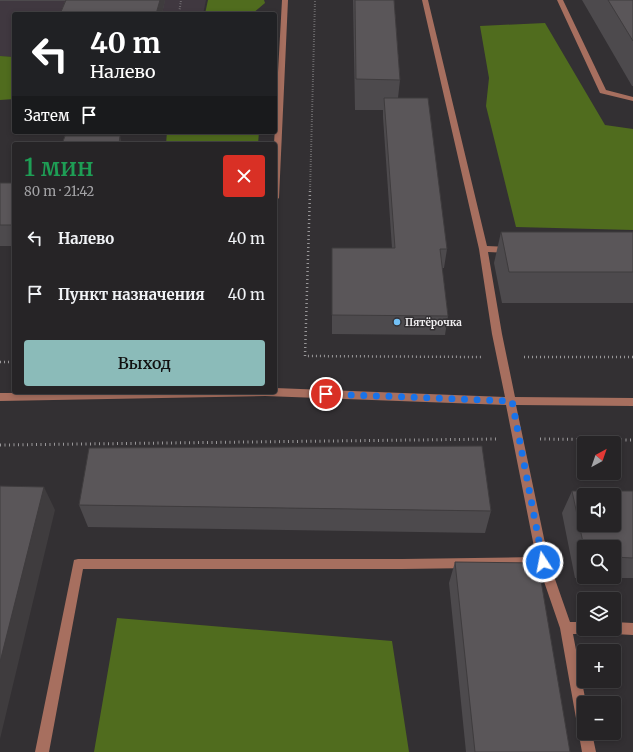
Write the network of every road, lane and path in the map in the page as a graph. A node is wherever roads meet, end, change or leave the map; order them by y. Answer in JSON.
{"nodes":[{"id":1,"x":181,"y":0,"type":"edge"},
{"id":2,"x":285,"y":0,"type":"edge"},
{"id":3,"x":315,"y":0,"type":"edge"},
{"id":4,"x":425,"y":0,"type":"edge"},
{"id":5,"x":560,"y":0,"type":"edge"},
{"id":6,"x":179,"y":12,"type":"edge"},
{"id":7,"x":633,"y":99,"type":"edge"},
{"id":8,"x":277,"y":158,"type":"edge"},
{"id":9,"x":483,"y":249,"type":"junction"},
{"id":10,"x":515,"y":250,"type":"edge"},
{"id":11,"x":503,"y":357,"type":"junction"},
{"id":12,"x":633,"y":357,"type":"edge"},
{"id":13,"x":0,"y":362,"type":"edge"},
{"id":14,"x":12,"y":362,"type":"edge"},
{"id":15,"x":277,"y":392,"type":"edge"},
{"id":16,"x":159,"y":394,"type":"edge"},
{"id":17,"x":0,"y":397,"type":"edge"},
{"id":18,"x":512,"y":401,"type":"junction"},
{"id":19,"x":633,"y":402,"type":"edge"},
{"id":20,"x":519,"y":439,"type":"junction"},
{"id":21,"x":633,"y":440,"type":"edge"},
{"id":22,"x":0,"y":445,"type":"edge"},
{"id":23,"x":543,"y":562,"type":"junction"},
{"id":24,"x":566,"y":628,"type":"junction"},
{"id":25,"x":577,"y":628,"type":"edge"},
{"id":26,"x":621,"y":628,"type":"edge"},
{"id":27,"x":633,"y":629,"type":"edge"},
{"id":28,"x":578,"y":696,"type":"edge"},
{"id":29,"x":586,"y":740,"type":"edge"},
{"id":30,"x":42,"y":752,"type":"edge"},
{"id":31,"x":589,"y":752,"type":"edge"}],
"edges":[{"from":1,"to":6,"type":"path"},
{"from":2,"to":8,"type":"street"},
{"from":3,"to":11,"type":"path"},
{"from":4,"to":9,"type":"street"},
{"from":5,"to":7,"type":"street"},
{"from":9,"to":10,"type":"street"},
{"from":9,"to":11,"type":"street"},
{"from":11,"to":12,"type":"path"},
{"from":11,"to":18,"type":"street"},
{"from":13,"to":14,"type":"path"},
{"from":15,"to":18,"type":"street"},
{"from":16,"to":17,"type":"street"},
{"from":18,"to":19,"type":"street"},
{"from":18,"to":20,"type":"street"},
{"from":20,"to":21,"type":"path"},
{"from":20,"to":22,"type":"path"},
{"from":20,"to":23,"type":"street"},
{"from":23,"to":24,"type":"street"},
{"from":23,"to":30,"type":"street"},
{"from":24,"to":25,"type":"street"},
{"from":24,"to":28,"type":"street"},
{"from":26,"to":27,"type":"street"},
{"from":29,"to":31,"type":"street"}]}
